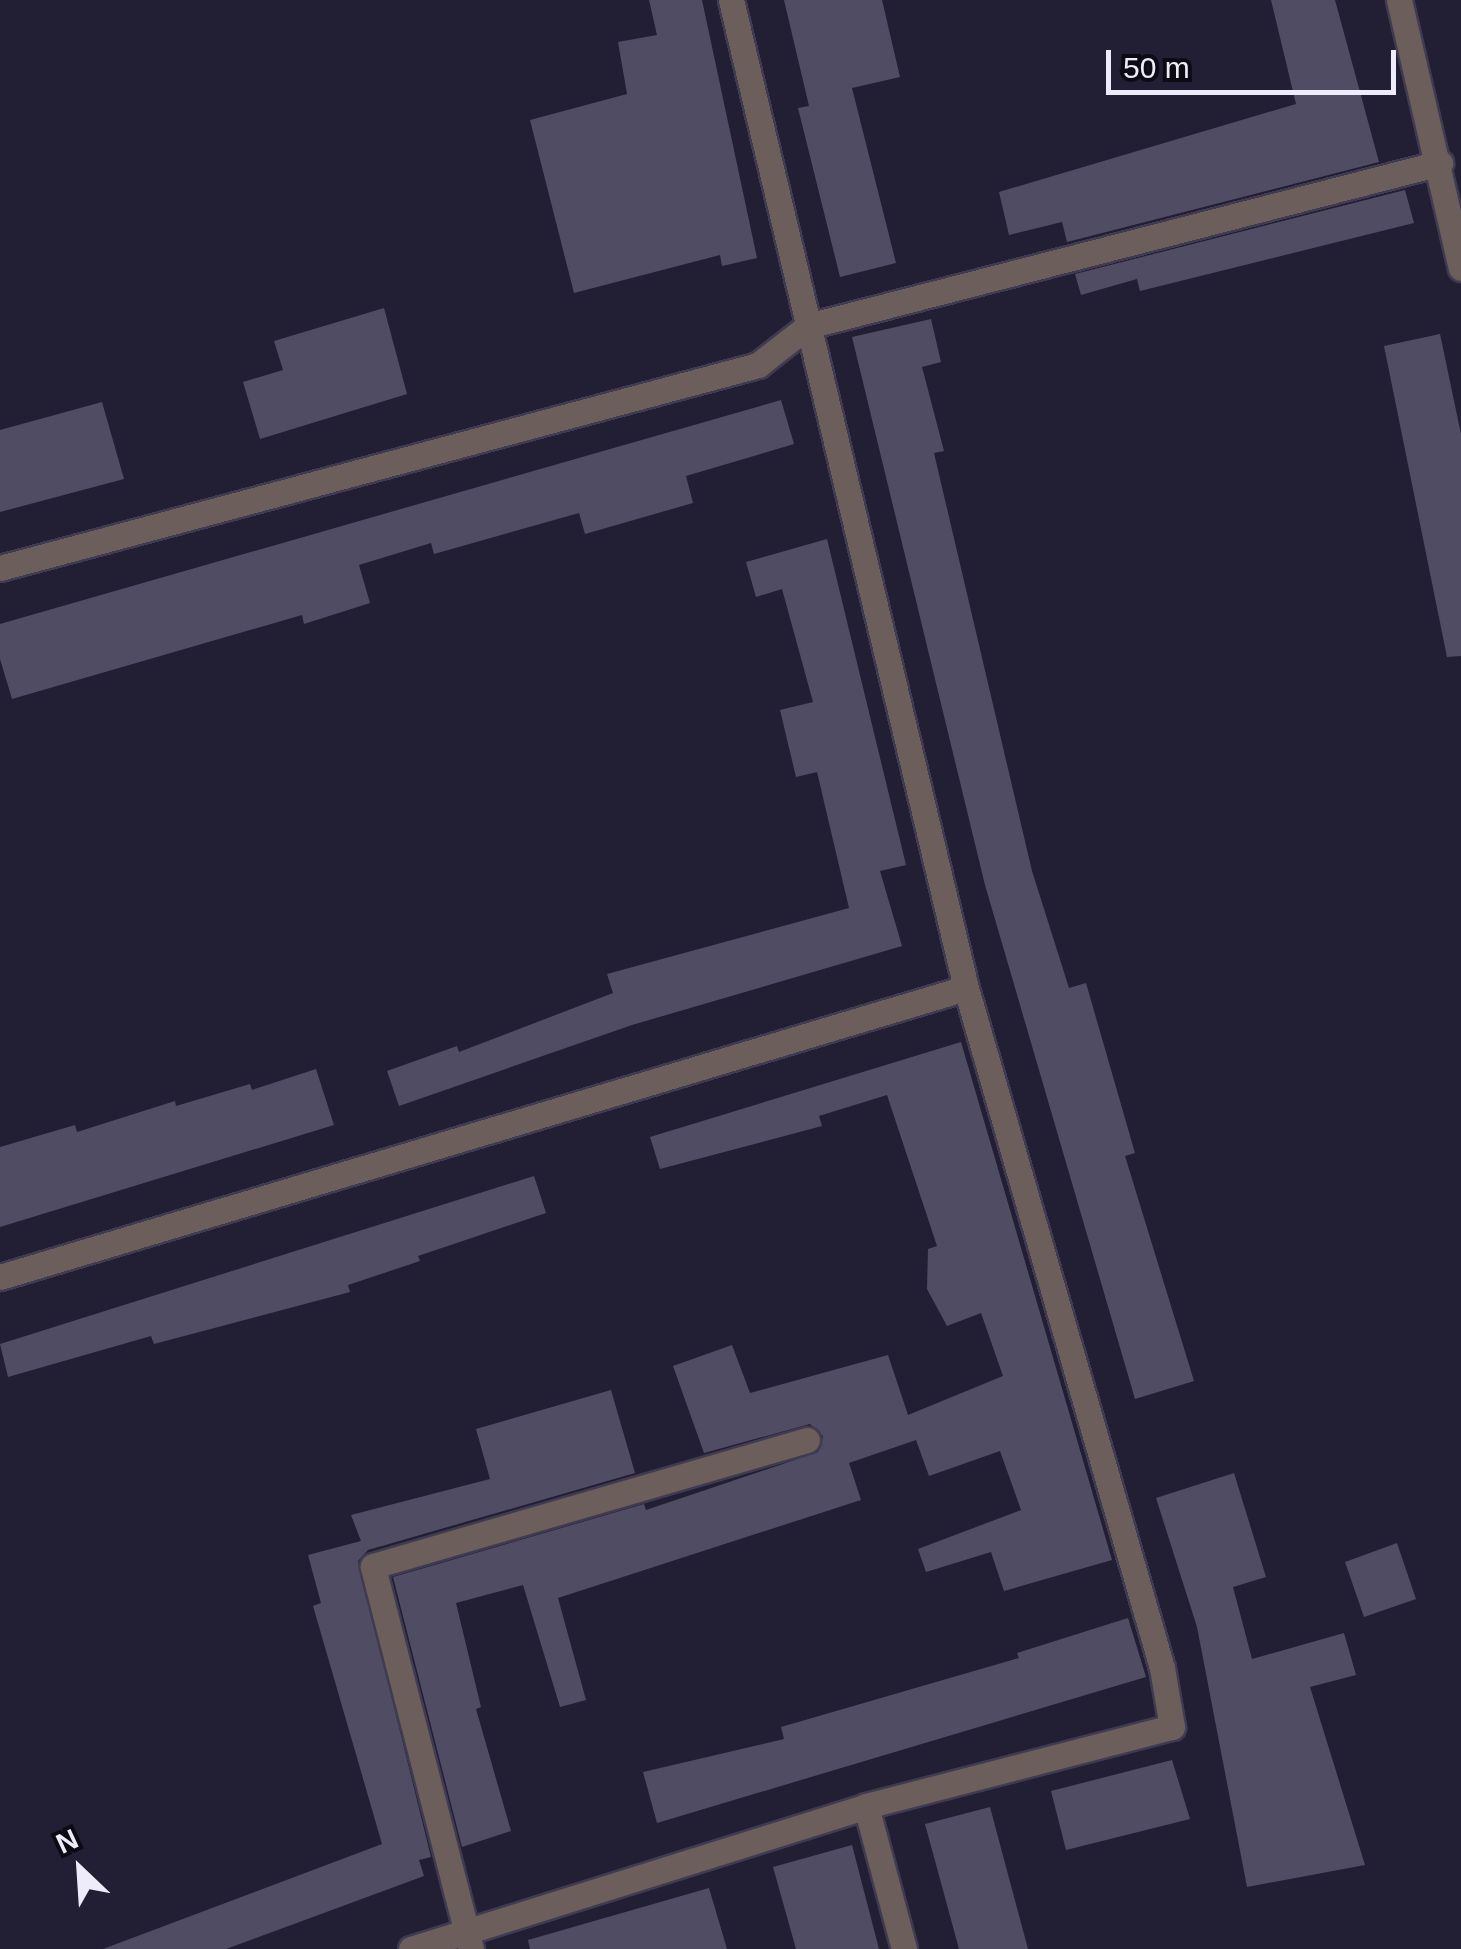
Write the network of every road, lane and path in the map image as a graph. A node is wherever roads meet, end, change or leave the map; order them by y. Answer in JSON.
{"nodes":[{"id":1,"x":730,"y":0,"type":"edge"},
{"id":2,"x":1399,"y":0,"type":"edge"},
{"id":3,"x":1440,"y":163,"type":"junction"},
{"id":4,"x":1460,"y":258,"type":"edge"},
{"id":5,"x":808,"y":326,"type":"junction"},
{"id":6,"x":0,"y":568,"type":"edge"},
{"id":7,"x":966,"y":988,"type":"junction"},
{"id":8,"x":0,"y":1277,"type":"edge"},
{"id":9,"x":807,"y":1440,"type":"dead end"},
{"id":10,"x":866,"y":1806,"type":"junction"},
{"id":11,"x":469,"y":1940,"type":"edge"},
{"id":12,"x":410,"y":1949,"type":"edge"},
{"id":13,"x":904,"y":1949,"type":"edge"}],
"edges":[{"from":1,"to":5,"type":"street"},
{"from":2,"to":3,"type":"street"},
{"from":3,"to":4,"type":"street"},
{"from":3,"to":5,"type":"street"},
{"from":5,"to":6,"type":"street"},
{"from":5,"to":7,"type":"street"},
{"from":7,"to":8,"type":"street"},
{"from":7,"to":10,"type":"street"},
{"from":9,"to":11,"type":"street"},
{"from":10,"to":11,"type":"street"},
{"from":10,"to":13,"type":"street"},
{"from":11,"to":12,"type":"street"}]}
